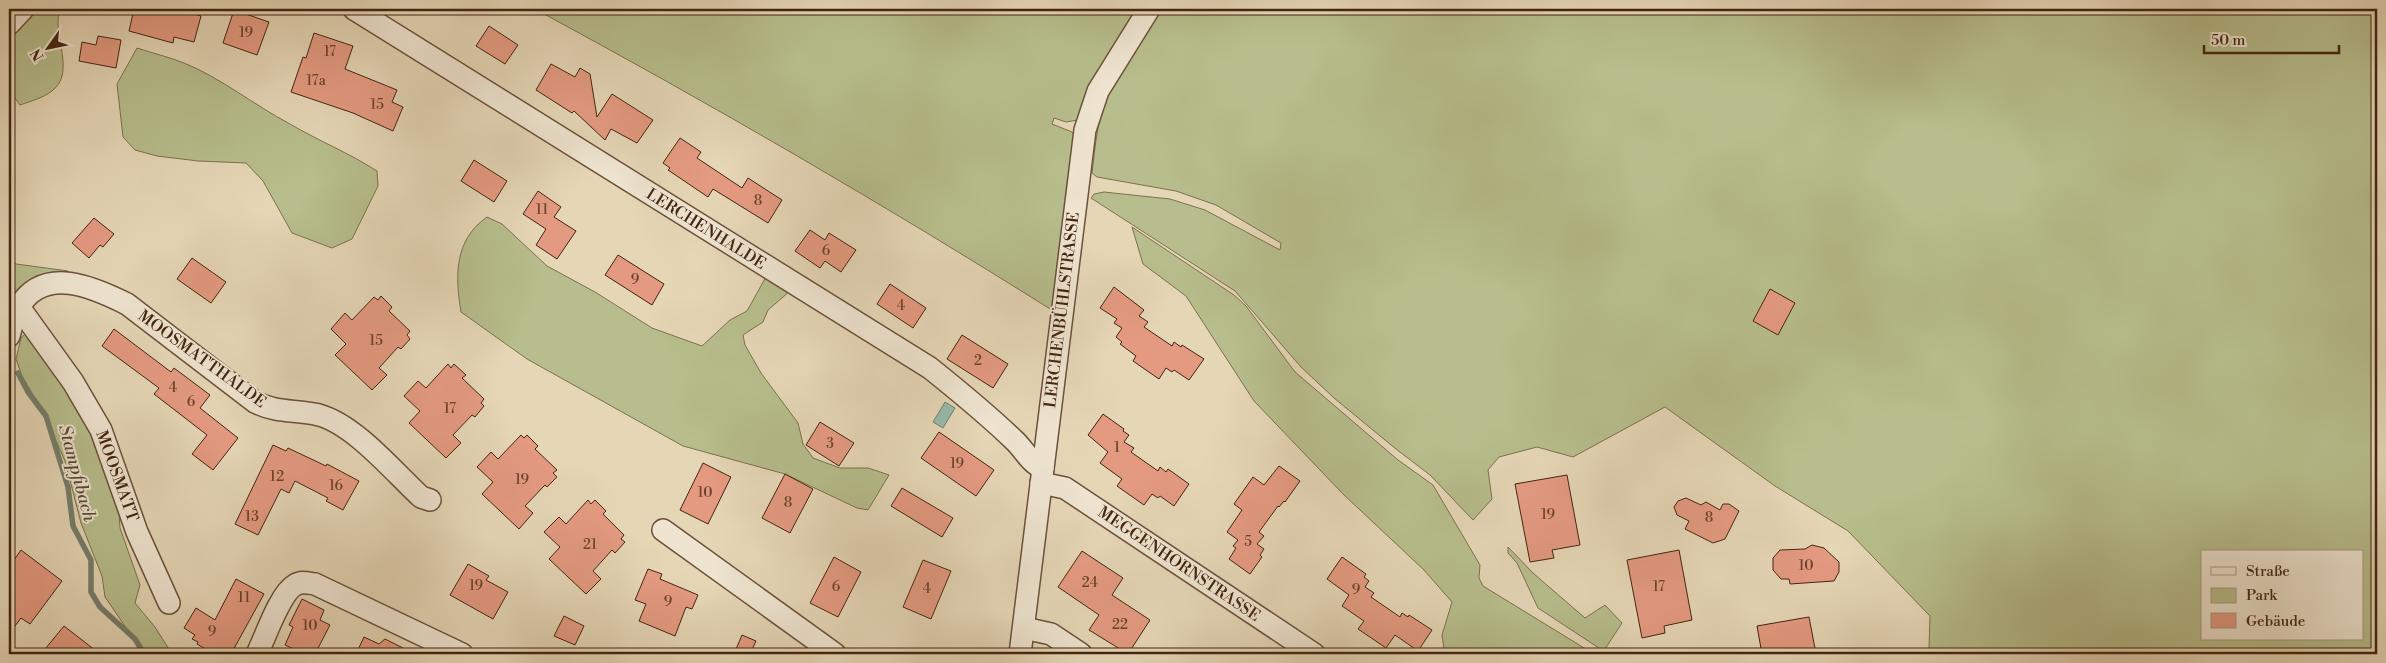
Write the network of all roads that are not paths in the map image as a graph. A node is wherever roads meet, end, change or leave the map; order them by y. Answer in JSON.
{"nodes":[{"id":1,"x":23,"y":9,"type":"edge"},
{"id":2,"x":354,"y":9,"type":"edge"},
{"id":3,"x":1149,"y":9,"type":"edge"},
{"id":4,"x":9,"y":24,"type":"edge"},
{"id":5,"x":19,"y":307,"type":"junction"},
{"id":6,"x":9,"y":336,"type":"edge"},
{"id":7,"x":1042,"y":475,"type":"junction"},
{"id":8,"x":430,"y":500,"type":"dead end"},
{"id":9,"x":663,"y":530,"type":"dead end"},
{"id":10,"x":170,"y":603,"type":"dead end"},
{"id":11,"x":1024,"y":628,"type":"junction"},
{"id":12,"x":257,"y":654,"type":"edge"},
{"id":13,"x":462,"y":654,"type":"edge"},
{"id":14,"x":835,"y":654,"type":"edge"},
{"id":15,"x":1020,"y":654,"type":"edge"},
{"id":16,"x":1081,"y":654,"type":"edge"},
{"id":17,"x":1314,"y":654,"type":"edge"}],
"edges":[{"from":1,"to":4,"type":"street"},
{"from":2,"to":7,"type":"street","name":"LERCHENHALDE"},
{"from":3,"to":7,"type":"street","name":"LERCHENBÜHLSTRASSE"},
{"from":5,"to":6,"type":"street","name":"MOOSMATTHALDE"},
{"from":5,"to":8,"type":"street","name":"MOOSMATTHALDE"},
{"from":5,"to":10,"type":"street","name":"MOOSMATT"},
{"from":7,"to":11,"type":"street","name":"LERCHENBÜHLSTRASSE"},
{"from":7,"to":17,"type":"street","name":"MEGGENHORNSTRASSE"},
{"from":9,"to":14,"type":"street"},
{"from":11,"to":15,"type":"street","name":"LERCHENBÜHLSTRASSE"},
{"from":11,"to":16,"type":"street"},
{"from":12,"to":13,"type":"street"}]}
